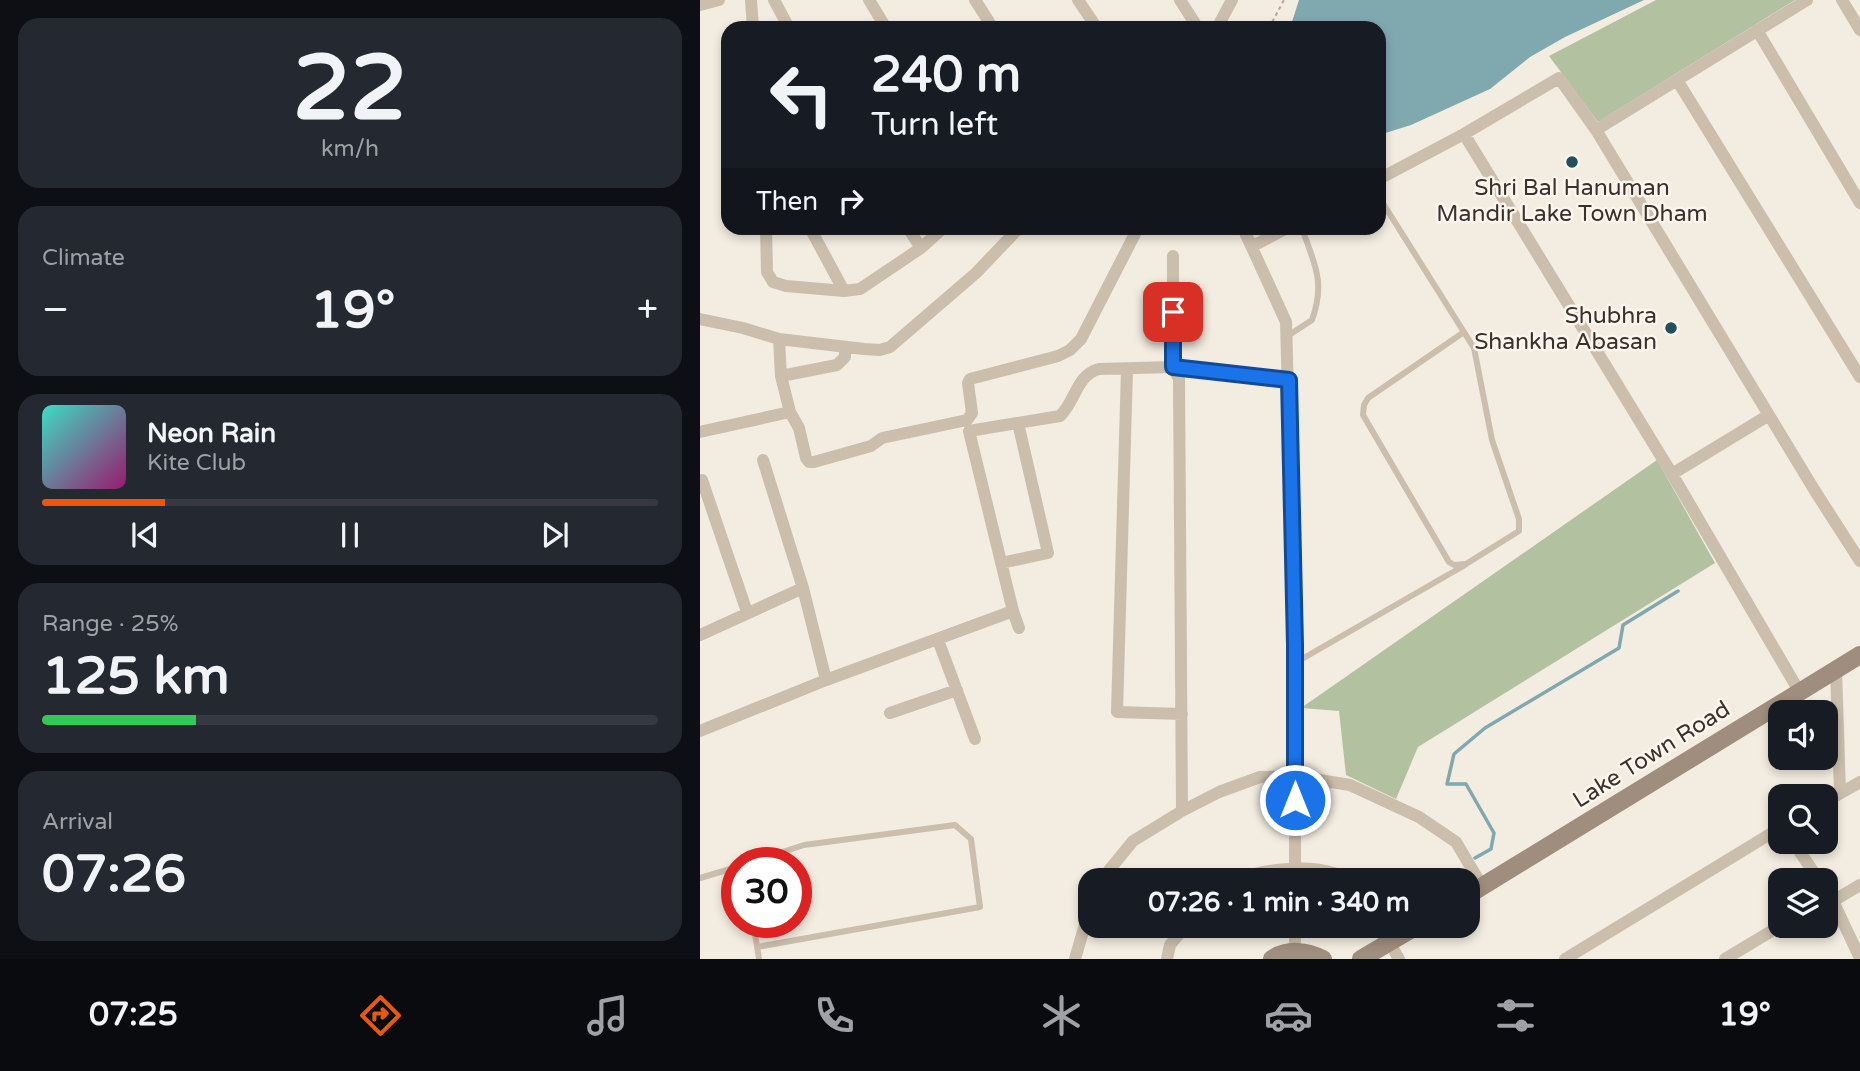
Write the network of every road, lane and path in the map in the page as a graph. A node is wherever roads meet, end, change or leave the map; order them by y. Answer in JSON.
{"nodes":[{"id":1,"x":715,"y":0,"type":"edge"},
{"id":2,"x":751,"y":0,"type":"edge"},
{"id":3,"x":774,"y":0,"type":"edge"},
{"id":4,"x":869,"y":0,"type":"edge"},
{"id":5,"x":975,"y":0,"type":"edge"},
{"id":6,"x":1078,"y":0,"type":"edge"},
{"id":7,"x":1180,"y":0,"type":"edge"},
{"id":8,"x":1232,"y":0,"type":"edge"},
{"id":9,"x":1284,"y":0,"type":"edge"},
{"id":10,"x":1807,"y":0,"type":"edge"},
{"id":11,"x":1842,"y":0,"type":"edge"},
{"id":12,"x":700,"y":5,"type":"edge"},
{"id":13,"x":752,"y":21,"type":"edge"},
{"id":14,"x":785,"y":21,"type":"edge"},
{"id":15,"x":882,"y":21,"type":"edge"},
{"id":16,"x":988,"y":21,"type":"edge"},
{"id":17,"x":1092,"y":21,"type":"edge"},
{"id":18,"x":1194,"y":21,"type":"edge"},
{"id":19,"x":1221,"y":21,"type":"edge"},
{"id":20,"x":1273,"y":21,"type":"edge"},
{"id":21,"x":1757,"y":30,"type":"junction"},
{"id":22,"x":1860,"y":30,"type":"edge"},
{"id":23,"x":1677,"y":79,"type":"junction"},
{"id":24,"x":1596,"y":130,"type":"junction"},
{"id":25,"x":1464,"y":134,"type":"junction"},
{"id":26,"x":1386,"y":175,"type":"edge"},
{"id":27,"x":1860,"y":202,"type":"edge"},
{"id":28,"x":1386,"y":208,"type":"edge"},
{"id":29,"x":766,"y":235,"type":"edge"},
{"id":30,"x":814,"y":235,"type":"edge"},
{"id":31,"x":912,"y":235,"type":"edge"},
{"id":32,"x":935,"y":235,"type":"edge"},
{"id":33,"x":1012,"y":235,"type":"edge"},
{"id":34,"x":1134,"y":235,"type":"edge"},
{"id":35,"x":1247,"y":235,"type":"edge"},
{"id":36,"x":1274,"y":235,"type":"edge"},
{"id":37,"x":1304,"y":235,"type":"edge"},
{"id":38,"x":1253,"y":246,"type":"junction"},
{"id":39,"x":920,"y":248,"type":"junction"},
{"id":40,"x":1174,"y":256,"type":"dead end"},
{"id":41,"x":844,"y":291,"type":"junction"},
{"id":42,"x":700,"y":320,"type":"edge"},
{"id":43,"x":1464,"y":332,"type":"junction"},
{"id":44,"x":1285,"y":338,"type":"junction"},
{"id":45,"x":779,"y":339,"type":"junction"},
{"id":46,"x":845,"y":348,"type":"junction"},
{"id":47,"x":1173,"y":367,"type":"junction"},
{"id":48,"x":1127,"y":370,"type":"junction"},
{"id":49,"x":781,"y":376,"type":"junction"},
{"id":50,"x":1860,"y":377,"type":"edge"},
{"id":51,"x":1289,"y":380,"type":"junction"},
{"id":52,"x":790,"y":412,"type":"junction"},
{"id":53,"x":1769,"y":415,"type":"junction"},
{"id":54,"x":1018,"y":423,"type":"junction"},
{"id":55,"x":700,"y":432,"type":"edge"},
{"id":56,"x":763,"y":460,"type":"dead end"},
{"id":57,"x":1672,"y":474,"type":"junction"},
{"id":58,"x":702,"y":480,"type":"dead end"},
{"id":59,"x":1860,"y":561,"type":"edge"},
{"id":60,"x":1002,"y":563,"type":"junction"},
{"id":61,"x":1466,"y":564,"type":"junction"},
{"id":62,"x":803,"y":588,"type":"junction"},
{"id":63,"x":1013,"y":611,"type":"junction"},
{"id":64,"x":747,"y":612,"type":"junction"},
{"id":65,"x":1019,"y":628,"type":"dead end"},
{"id":66,"x":700,"y":635,"type":"edge"},
{"id":67,"x":938,"y":640,"type":"junction"},
{"id":68,"x":1860,"y":655,"type":"edge"},
{"id":69,"x":1295,"y":663,"type":"junction"},
{"id":70,"x":1836,"y":669,"type":"junction"},
{"id":71,"x":826,"y":680,"type":"junction"},
{"id":72,"x":957,"y":690,"type":"junction"},
{"id":73,"x":1799,"y":691,"type":"junction"},
{"id":74,"x":890,"y":713,"type":"dead end"},
{"id":75,"x":1182,"y":714,"type":"junction"},
{"id":76,"x":700,"y":731,"type":"edge"},
{"id":77,"x":975,"y":739,"type":"dead end"},
{"id":78,"x":1295,"y":776,"type":"junction"},
{"id":79,"x":1860,"y":782,"type":"edge"},
{"id":80,"x":1840,"y":793,"type":"joint"},
{"id":81,"x":1182,"y":811,"type":"junction"},
{"id":82,"x":1768,"y":835,"type":"edge"},
{"id":83,"x":798,"y":847,"type":"edge"},
{"id":84,"x":1111,"y":868,"type":"edge"},
{"id":85,"x":1295,"y":868,"type":"edge"},
{"id":86,"x":1466,"y":868,"type":"edge"},
{"id":87,"x":721,"y":872,"type":"edge"},
{"id":88,"x":700,"y":878,"type":"edge"},
{"id":89,"x":1860,"y":885,"type":"edge"},
{"id":90,"x":1480,"y":888,"type":"edge"},
{"id":91,"x":1838,"y":893,"type":"edge"},
{"id":92,"x":1838,"y":912,"type":"edge"},
{"id":93,"x":1768,"y":933,"type":"edge"},
{"id":94,"x":812,"y":937,"type":"edge"},
{"id":95,"x":756,"y":938,"type":"edge"},
{"id":96,"x":807,"y":938,"type":"edge"},
{"id":97,"x":1082,"y":938,"type":"edge"},
{"id":98,"x":1176,"y":938,"type":"edge"},
{"id":99,"x":1295,"y":938,"type":"edge"},
{"id":100,"x":1395,"y":938,"type":"edge"},
{"id":101,"x":1856,"y":938,"type":"edge"},
{"id":102,"x":1389,"y":942,"type":"junction"},
{"id":103,"x":757,"y":947,"type":"junction"},
{"id":104,"x":1295,"y":951,"type":"junction"},
{"id":105,"x":1859,"y":958,"type":"edge"},
{"id":106,"x":760,"y":959,"type":"edge"},
{"id":107,"x":1076,"y":959,"type":"edge"},
{"id":108,"x":1167,"y":959,"type":"edge"},
{"id":109,"x":1272,"y":959,"type":"edge"},
{"id":110,"x":1323,"y":959,"type":"edge"},
{"id":111,"x":1362,"y":959,"type":"edge"},
{"id":112,"x":1399,"y":959,"type":"edge"},
{"id":113,"x":1565,"y":959,"type":"edge"},
{"id":114,"x":1725,"y":959,"type":"edge"}],
"edges":[{"from":1,"to":12,"type":"street"},
{"from":2,"to":13,"type":"street"},
{"from":3,"to":14,"type":"street"},
{"from":4,"to":15,"type":"street"},
{"from":5,"to":16,"type":"street"},
{"from":6,"to":17,"type":"street"},
{"from":7,"to":18,"type":"street"},
{"from":8,"to":19,"type":"street"},
{"from":9,"to":20,"type":"path"},
{"from":10,"to":21,"type":"street"},
{"from":11,"to":22,"type":"street"},
{"from":21,"to":23,"type":"street"},
{"from":21,"to":27,"type":"street"},
{"from":23,"to":24,"type":"street"},
{"from":23,"to":50,"type":"street"},
{"from":24,"to":25,"type":"street"},
{"from":24,"to":53,"type":"street"},
{"from":25,"to":26,"type":"street"},
{"from":25,"to":57,"type":"street"},
{"from":28,"to":43,"type":"lane"},
{"from":29,"to":41,"type":"street"},
{"from":30,"to":41,"type":"street"},
{"from":31,"to":39,"type":"street"},
{"from":32,"to":39,"type":"street"},
{"from":33,"to":46,"type":"street"},
{"from":34,"to":52,"type":"street"},
{"from":35,"to":38,"type":"street"},
{"from":36,"to":38,"type":"street"},
{"from":37,"to":44,"type":"lane"},
{"from":38,"to":44,"type":"street"},
{"from":39,"to":41,"type":"street"},
{"from":40,"to":47,"type":"street"},
{"from":42,"to":45,"type":"street"},
{"from":43,"to":61,"type":"lane"},
{"from":43,"to":61,"type":"lane"},
{"from":44,"to":51,"type":"street"},
{"from":45,"to":46,"type":"street"},
{"from":45,"to":49,"type":"street"},
{"from":46,"to":49,"type":"street"},
{"from":47,"to":48,"type":"street"},
{"from":47,"to":51,"type":"street"},
{"from":47,"to":75,"type":"street"},
{"from":48,"to":54,"type":"street"},
{"from":48,"to":75,"type":"street"},
{"from":49,"to":52,"type":"street"},
{"from":51,"to":69,"type":"street"},
{"from":52,"to":55,"type":"street"},
{"from":53,"to":57,"type":"street"},
{"from":53,"to":59,"type":"street"},
{"from":54,"to":60,"type":"street"},
{"from":54,"to":60,"type":"street"},
{"from":56,"to":62,"type":"street"},
{"from":57,"to":73,"type":"street"},
{"from":58,"to":64,"type":"street"},
{"from":60,"to":63,"type":"street"},
{"from":61,"to":69,"type":"lane"},
{"from":62,"to":64,"type":"street"},
{"from":62,"to":71,"type":"street"},
{"from":63,"to":65,"type":"street"},
{"from":63,"to":67,"type":"street"},
{"from":64,"to":66,"type":"street"},
{"from":67,"to":71,"type":"street"},
{"from":67,"to":72,"type":"street"},
{"from":68,"to":70,"type":"street","name":"Lake Town Road"},
{"from":69,"to":78,"type":"street"},
{"from":70,"to":73,"type":"street","name":"Lake Town Road"},
{"from":70,"to":80,"type":"street"},
{"from":71,"to":76,"type":"street"},
{"from":72,"to":74,"type":"street"},
{"from":72,"to":77,"type":"street"},
{"from":73,"to":90,"type":"street","name":"Lake Town Road"},
{"from":75,"to":81,"type":"street"},
{"from":78,"to":81,"type":"street"},
{"from":78,"to":85,"type":"street"},
{"from":78,"to":86,"type":"street"},
{"from":79,"to":80,"type":"street"},
{"from":81,"to":84,"type":"street"},
{"from":82,"to":113,"type":"street"},
{"from":83,"to":94,"type":"lane"},
{"from":87,"to":88,"type":"lane"},
{"from":89,"to":91,"type":"street"},
{"from":92,"to":101,"type":"street"},
{"from":93,"to":114,"type":"street"},
{"from":95,"to":103,"type":"lane"},
{"from":96,"to":103,"type":"lane"},
{"from":97,"to":107,"type":"street"},
{"from":98,"to":108,"type":"street"},
{"from":99,"to":104,"type":"street"},
{"from":100,"to":102,"type":"street"},
{"from":101,"to":105,"type":"street"},
{"from":102,"to":111,"type":"street"},
{"from":102,"to":112,"type":"street"},
{"from":103,"to":106,"type":"lane"},
{"from":104,"to":109,"type":"street"},
{"from":104,"to":110,"type":"street"}]}
